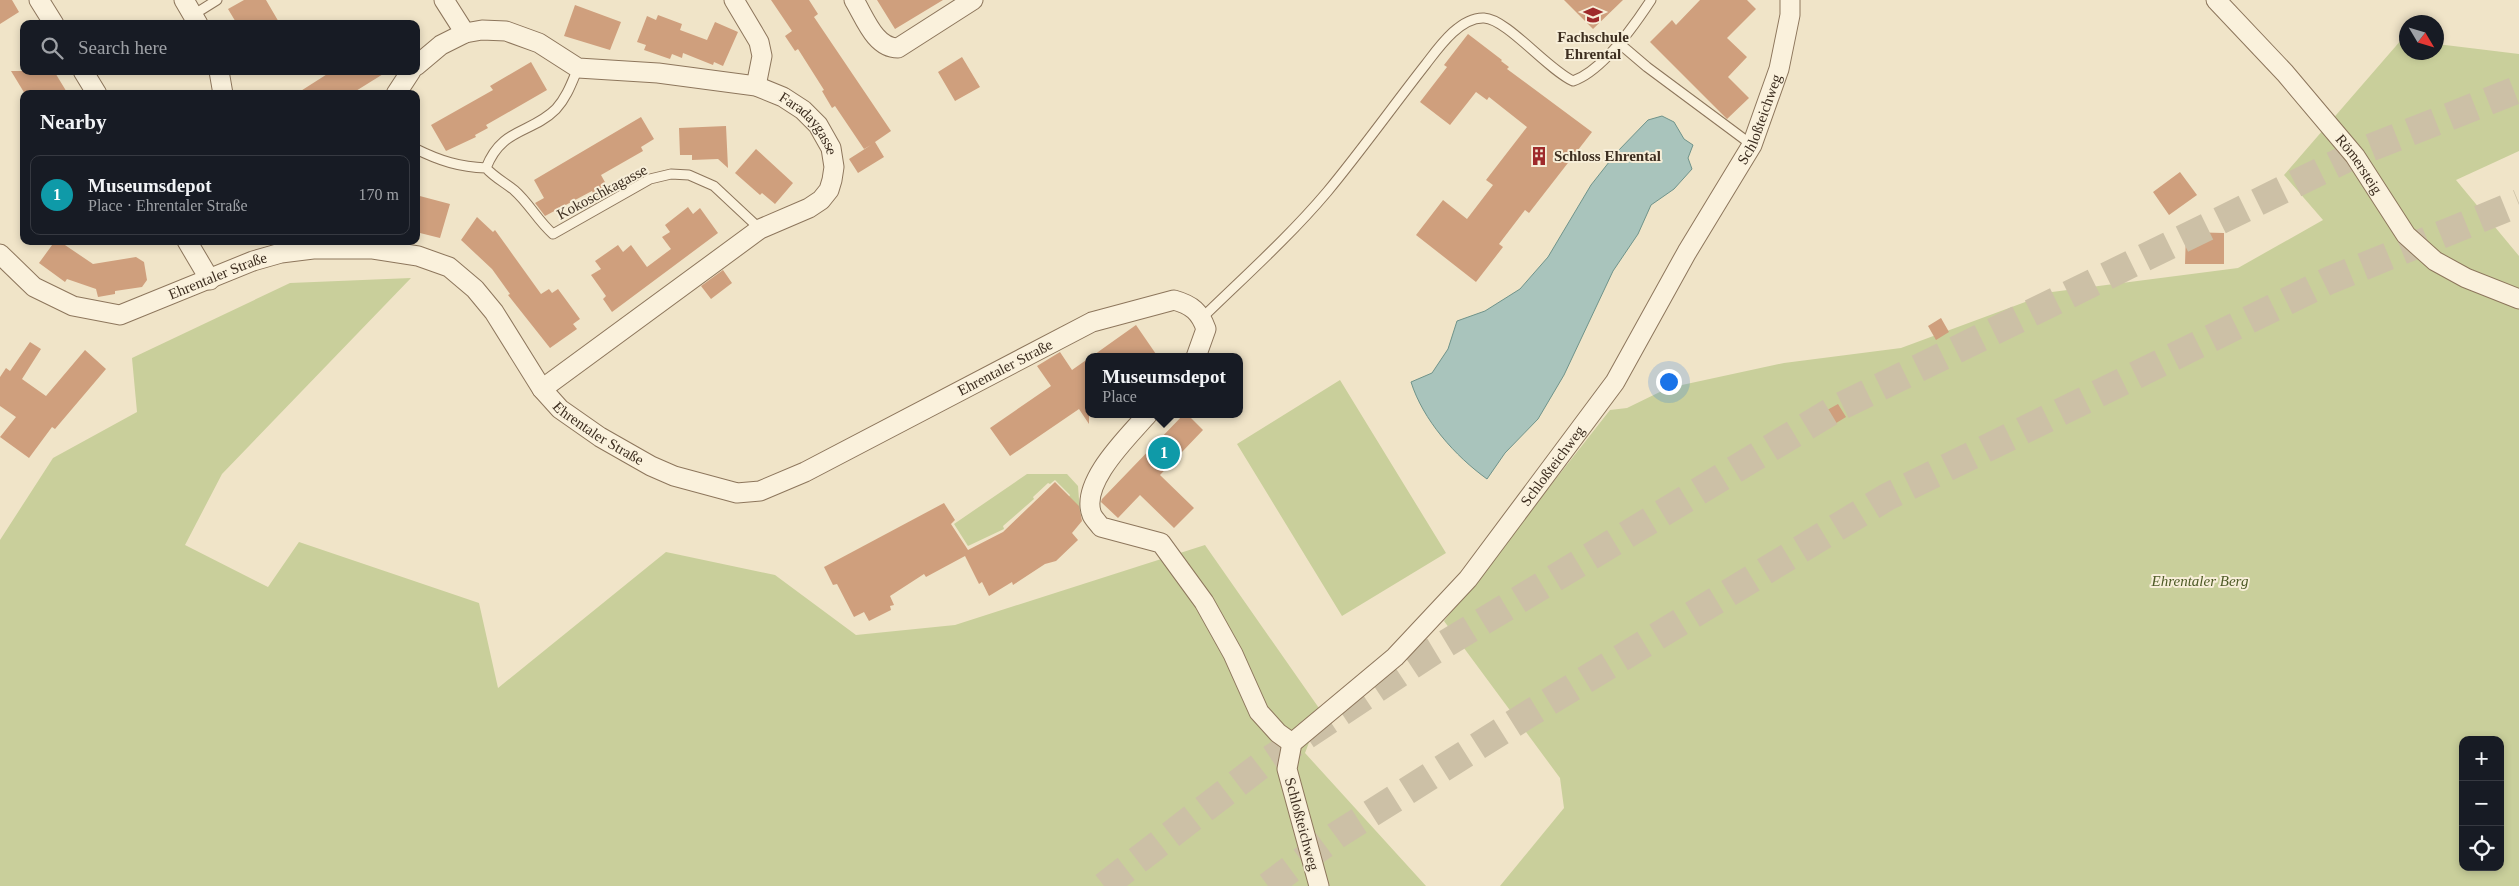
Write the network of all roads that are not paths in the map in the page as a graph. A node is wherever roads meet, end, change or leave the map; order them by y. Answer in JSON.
{"nodes":[{"id":1,"x":39,"y":0,"type":"edge"},
{"id":2,"x":217,"y":0,"type":"edge"},
{"id":3,"x":444,"y":0,"type":"edge"},
{"id":4,"x":734,"y":0,"type":"edge"},
{"id":5,"x":854,"y":0,"type":"edge"},
{"id":6,"x":973,"y":0,"type":"edge"},
{"id":7,"x":1651,"y":0,"type":"edge"},
{"id":8,"x":1790,"y":0,"type":"edge"},
{"id":9,"x":2216,"y":0,"type":"edge"},
{"id":10,"x":192,"y":13,"type":"edge"},
{"id":11,"x":52,"y":20,"type":"edge"},
{"id":12,"x":465,"y":33,"type":"junction"},
{"id":13,"x":1620,"y":44,"type":"junction"},
{"id":14,"x":420,"y":63,"type":"edge"},
{"id":15,"x":578,"y":68,"type":"junction"},
{"id":16,"x":85,"y":75,"type":"edge"},
{"id":17,"x":220,"y":75,"type":"edge"},
{"id":18,"x":408,"y":75,"type":"edge"},
{"id":19,"x":756,"y":86,"type":"junction"},
{"id":20,"x":95,"y":90,"type":"edge"},
{"id":21,"x":222,"y":90,"type":"edge"},
{"id":22,"x":399,"y":90,"type":"edge"},
{"id":23,"x":1752,"y":145,"type":"junction"},
{"id":24,"x":420,"y":151,"type":"edge"},
{"id":25,"x":486,"y":168,"type":"junction"},
{"id":26,"x":760,"y":229,"type":"junction"},
{"id":27,"x":189,"y":245,"type":"edge"},
{"id":28,"x":313,"y":245,"type":"edge"},
{"id":29,"x":0,"y":254,"type":"edge"},
{"id":30,"x":210,"y":280,"type":"junction"},
{"id":31,"x":2519,"y":299,"type":"edge"},
{"id":32,"x":1202,"y":318,"type":"junction"},
{"id":33,"x":1197,"y":353,"type":"edge"},
{"id":34,"x":542,"y":389,"type":"junction"},
{"id":35,"x":1145,"y":418,"type":"edge"},
{"id":36,"x":1292,"y":744,"type":"junction"},
{"id":37,"x":1319,"y":886,"type":"edge"}],
"edges":[{"from":1,"to":11,"type":"street"},
{"from":2,"to":10,"type":"lane"},
{"from":3,"to":12,"type":"street"},
{"from":4,"to":19,"type":"street"},
{"from":5,"to":6,"type":"street"},
{"from":7,"to":13,"type":"lane"},
{"from":8,"to":23,"type":"street","name":"Schloßteichweg"},
{"from":9,"to":31,"type":"street","name":"Römersteig"},
{"from":12,"to":14,"type":"street","name":"Faradaygasse"},
{"from":12,"to":15,"type":"street","name":"Faradaygasse"},
{"from":13,"to":23,"type":"lane"},
{"from":13,"to":32,"type":"lane"},
{"from":15,"to":19,"type":"street","name":"Faradaygasse"},
{"from":15,"to":25,"type":"lane"},
{"from":16,"to":20,"type":"street"},
{"from":17,"to":21,"type":"street"},
{"from":18,"to":22,"type":"street"},
{"from":19,"to":26,"type":"street","name":"Faradaygasse"},
{"from":23,"to":36,"type":"street","name":"Schloßteichweg"},
{"from":24,"to":25,"type":"lane"},
{"from":25,"to":26,"type":"lane","name":"Kokoschkagasse"},
{"from":26,"to":34,"type":"street","name":"Faradaygasse"},
{"from":27,"to":30,"type":"street"},
{"from":28,"to":30,"type":"street","name":"Ehrentaler Straße"},
{"from":28,"to":34,"type":"street","name":"Ehrentaler Straße"},
{"from":29,"to":30,"type":"street","name":"Ehrentaler Straße"},
{"from":32,"to":33,"type":"street"},
{"from":32,"to":34,"type":"street","name":"Ehrentaler Straße"},
{"from":35,"to":36,"type":"street"},
{"from":36,"to":37,"type":"street","name":"Schloßteichweg"}]}
